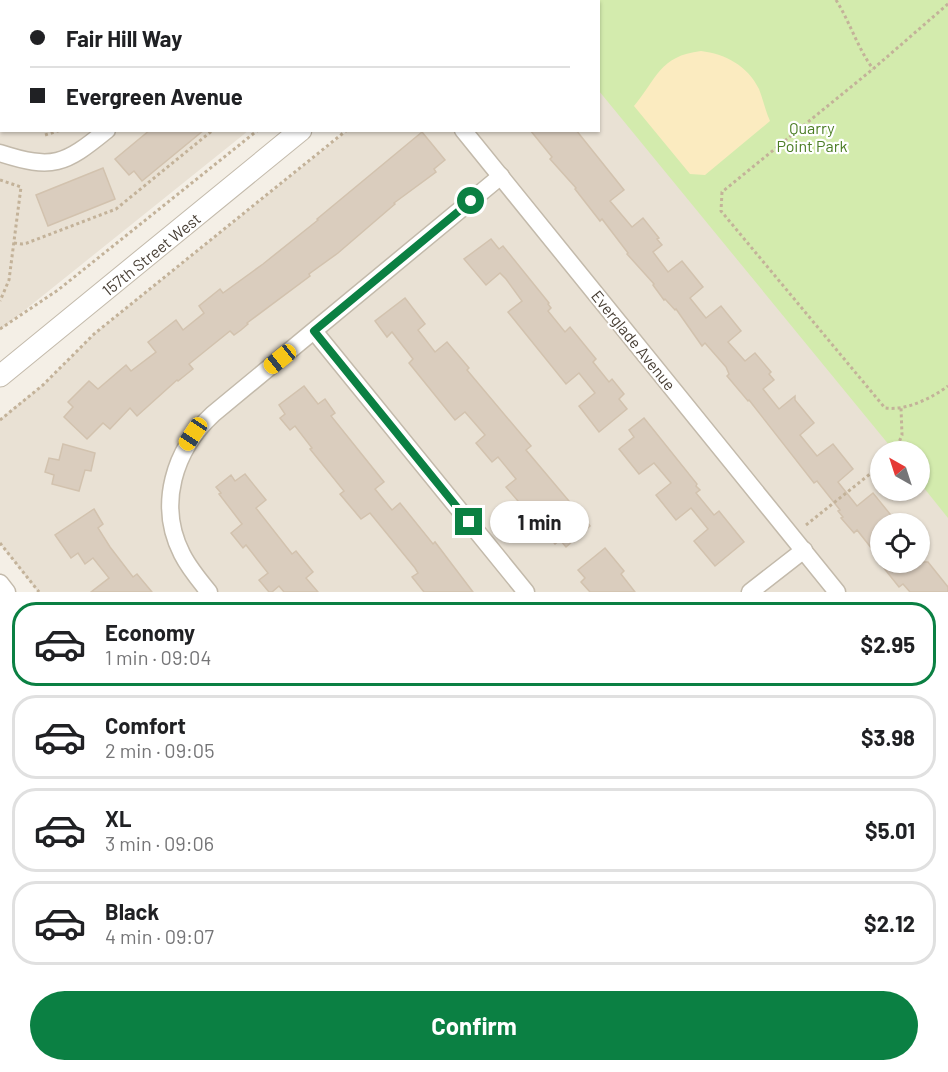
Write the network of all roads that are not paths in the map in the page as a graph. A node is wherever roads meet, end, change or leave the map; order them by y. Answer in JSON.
{"nodes":[{"id":1,"x":105,"y":132,"type":"edge"},
{"id":2,"x":299,"y":132,"type":"edge"},
{"id":3,"x":466,"y":132,"type":"edge"},
{"id":4,"x":0,"y":153,"type":"edge"},
{"id":5,"x":501,"y":176,"type":"junction"},
{"id":6,"x":314,"y":331,"type":"junction"},
{"id":7,"x":0,"y":376,"type":"edge"},
{"id":8,"x":804,"y":550,"type":"junction"},
{"id":9,"x":0,"y":583,"type":"edge"},
{"id":10,"x":7,"y":592,"type":"edge"},
{"id":11,"x":209,"y":592,"type":"edge"},
{"id":12,"x":526,"y":592,"type":"edge"},
{"id":13,"x":750,"y":592,"type":"edge"},
{"id":14,"x":837,"y":592,"type":"edge"}],
"edges":[{"from":1,"to":4,"type":"street"},
{"from":2,"to":7,"type":"street","name":"157th Street West"},
{"from":3,"to":5,"type":"street","name":"Everglade Avenue"},
{"from":5,"to":6,"type":"street"},
{"from":5,"to":8,"type":"street","name":"Everglade Avenue"},
{"from":6,"to":11,"type":"street"},
{"from":6,"to":12,"type":"street"},
{"from":8,"to":13,"type":"street"},
{"from":8,"to":14,"type":"street","name":"Everglade Avenue"},
{"from":9,"to":10,"type":"street"}]}
